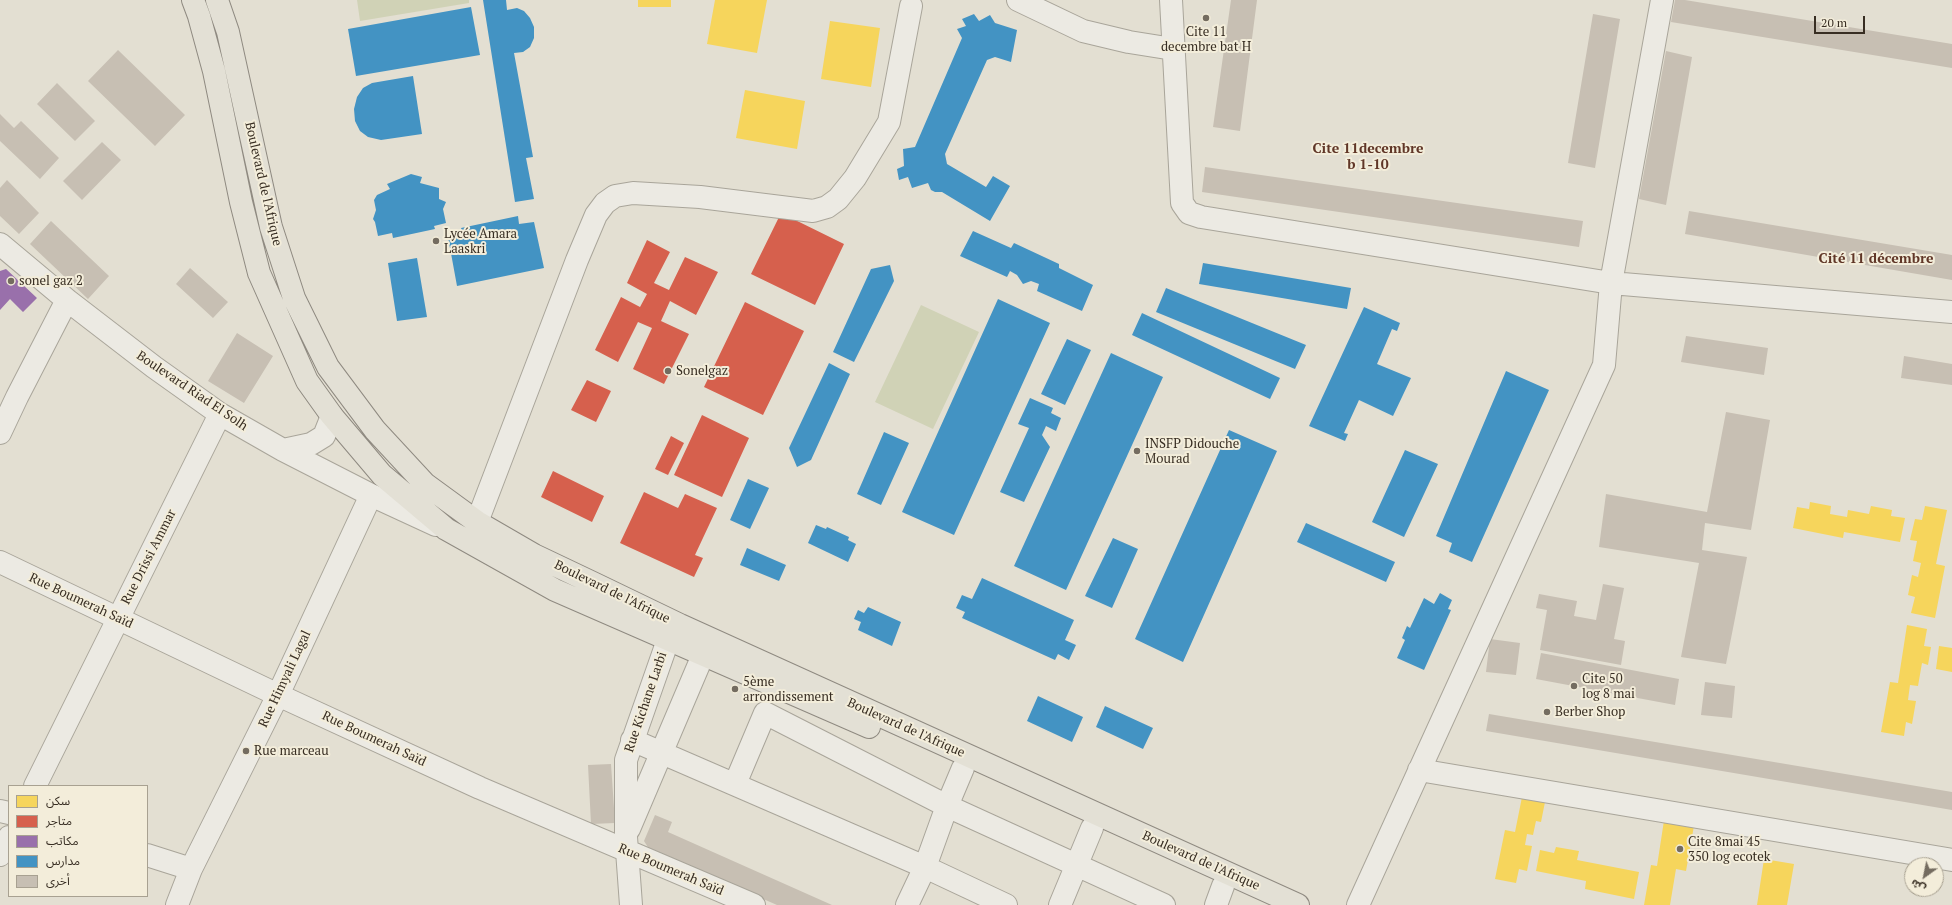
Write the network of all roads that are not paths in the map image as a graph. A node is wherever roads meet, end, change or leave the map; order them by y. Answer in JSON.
{"nodes":[{"id":1,"x":192,"y":0,"type":"edge"},
{"id":2,"x":217,"y":0,"type":"edge"},
{"id":3,"x":1018,"y":0,"type":"edge"},
{"id":4,"x":1171,"y":0,"type":"edge"},
{"id":5,"x":1662,"y":0,"type":"edge"},
{"id":6,"x":911,"y":6,"type":"dead end"},
{"id":7,"x":1173,"y":49,"type":"junction"},
{"id":8,"x":3,"y":250,"type":"edge"},
{"id":9,"x":1612,"y":283,"type":"junction"},
{"id":10,"x":67,"y":300,"type":"junction"},
{"id":11,"x":1952,"y":312,"type":"edge"},
{"id":12,"x":220,"y":414,"type":"junction"},
{"id":13,"x":332,"y":416,"type":"junction"},
{"id":14,"x":0,"y":433,"type":"edge"},
{"id":15,"x":283,"y":450,"type":"junction"},
{"id":16,"x":371,"y":495,"type":"junction"},
{"id":17,"x":477,"y":522,"type":"junction"},
{"id":18,"x":446,"y":529,"type":"junction"},
{"id":19,"x":0,"y":562,"type":"edge"},
{"id":20,"x":118,"y":618,"type":"junction"},
{"id":21,"x":668,"y":640,"type":"junction"},
{"id":22,"x":703,"y":655,"type":"junction"},
{"id":23,"x":278,"y":695,"type":"junction"},
{"id":24,"x":632,"y":740,"type":"junction"},
{"id":25,"x":661,"y":753,"type":"junction"},
{"id":26,"x":963,"y":768,"type":"junction"},
{"id":27,"x":1419,"y":770,"type":"junction"},
{"id":28,"x":735,"y":784,"type":"junction"},
{"id":29,"x":35,"y":785,"type":"edge"},
{"id":30,"x":947,"y":806,"type":"junction"},
{"id":31,"x":1092,"y":828,"type":"junction"},
{"id":32,"x":8,"y":839,"type":"edge"},
{"id":33,"x":626,"y":845,"type":"junction"},
{"id":34,"x":0,"y":855,"type":"edge"},
{"id":35,"x":148,"y":855,"type":"edge"},
{"id":36,"x":1952,"y":860,"type":"edge"},
{"id":37,"x":924,"y":867,"type":"junction"},
{"id":38,"x":1077,"y":867,"type":"junction"},
{"id":39,"x":192,"y":869,"type":"junction"},
{"id":40,"x":1219,"y":896,"type":"edge"},
{"id":41,"x":177,"y":905,"type":"edge"},
{"id":42,"x":632,"y":905,"type":"edge"},
{"id":43,"x":754,"y":905,"type":"edge"},
{"id":44,"x":908,"y":905,"type":"edge"},
{"id":45,"x":1006,"y":905,"type":"edge"},
{"id":46,"x":1060,"y":905,"type":"edge"},
{"id":47,"x":1164,"y":905,"type":"edge"},
{"id":48,"x":1265,"y":905,"type":"edge"},
{"id":49,"x":1298,"y":905,"type":"edge"},
{"id":50,"x":1358,"y":905,"type":"edge"}],
"edges":[{"from":1,"to":13,"type":"main road","name":"Boulevard de l'Afrique"},
{"from":2,"to":17,"type":"main road","name":"Boulevard de l'Afrique"},
{"from":3,"to":7,"type":"street"},
{"from":4,"to":7,"type":"street"},
{"from":5,"to":9,"type":"street"},
{"from":6,"to":17,"type":"street"},
{"from":7,"to":9,"type":"street"},
{"from":8,"to":10,"type":"street","name":"Boulevard Riad El Solh"},
{"from":9,"to":11,"type":"street"},
{"from":9,"to":27,"type":"street"},
{"from":10,"to":12,"type":"street","name":"Boulevard Riad El Solh"},
{"from":10,"to":14,"type":"street"},
{"from":12,"to":15,"type":"street","name":"Boulevard Riad El Solh"},
{"from":12,"to":20,"type":"street","name":"Rue Drissi Ammar"},
{"from":13,"to":15,"type":"street"},
{"from":13,"to":18,"type":"main road","name":"Boulevard de l'Afrique"},
{"from":15,"to":16,"type":"street","name":"Boulevard Riad El Solh"},
{"from":16,"to":18,"type":"street","name":"Boulevard Riad El Solh"},
{"from":16,"to":23,"type":"street","name":"Rue Himyali Lagal"},
{"from":17,"to":49,"type":"main road","name":"Boulevard de l'Afrique"},
{"from":18,"to":21,"type":"main road","name":"Boulevard de l'Afrique"},
{"from":19,"to":20,"type":"street","name":"Rue Boumerah Saïd"},
{"from":20,"to":23,"type":"street","name":"Rue Boumerah Saïd"},
{"from":20,"to":29,"type":"street","name":"Rue Drissi Ammar"},
{"from":21,"to":22,"type":"main road","name":"Boulevard de l'Afrique"},
{"from":21,"to":24,"type":"street","name":"Rue Kichane Larbi"},
{"from":22,"to":25,"type":"street","name":"Rue Kichane Larbi"},
{"from":22,"to":26,"type":"main road","name":"Boulevard de l'Afrique"},
{"from":23,"to":33,"type":"street","name":"Rue Boumerah Saïd"},
{"from":23,"to":39,"type":"street","name":"Rue Himyali Lagal"},
{"from":24,"to":25,"type":"street"},
{"from":24,"to":33,"type":"street","name":"Rue Kichane Larbi"},
{"from":25,"to":28,"type":"street"},
{"from":25,"to":33,"type":"street","name":"Rue Kichane Larbi"},
{"from":26,"to":30,"type":"street"},
{"from":26,"to":31,"type":"main road","name":"Boulevard de l'Afrique"},
{"from":27,"to":36,"type":"street"},
{"from":27,"to":50,"type":"street"},
{"from":28,"to":30,"type":"street"},
{"from":28,"to":37,"type":"street"},
{"from":30,"to":37,"type":"street"},
{"from":30,"to":38,"type":"street"},
{"from":31,"to":38,"type":"street"},
{"from":31,"to":40,"type":"main road","name":"Boulevard de l'Afrique"},
{"from":32,"to":34,"type":"street"},
{"from":33,"to":42,"type":"street","name":"Rue Kichane Larbi"},
{"from":33,"to":43,"type":"street","name":"Rue Boumerah Saïd"},
{"from":35,"to":39,"type":"street"},
{"from":37,"to":44,"type":"street"},
{"from":37,"to":45,"type":"street"},
{"from":38,"to":46,"type":"street"},
{"from":38,"to":47,"type":"street"},
{"from":39,"to":41,"type":"street","name":"Rue Himyali Lagal"},
{"from":40,"to":48,"type":"main road","name":"Boulevard de l'Afrique"}]}
